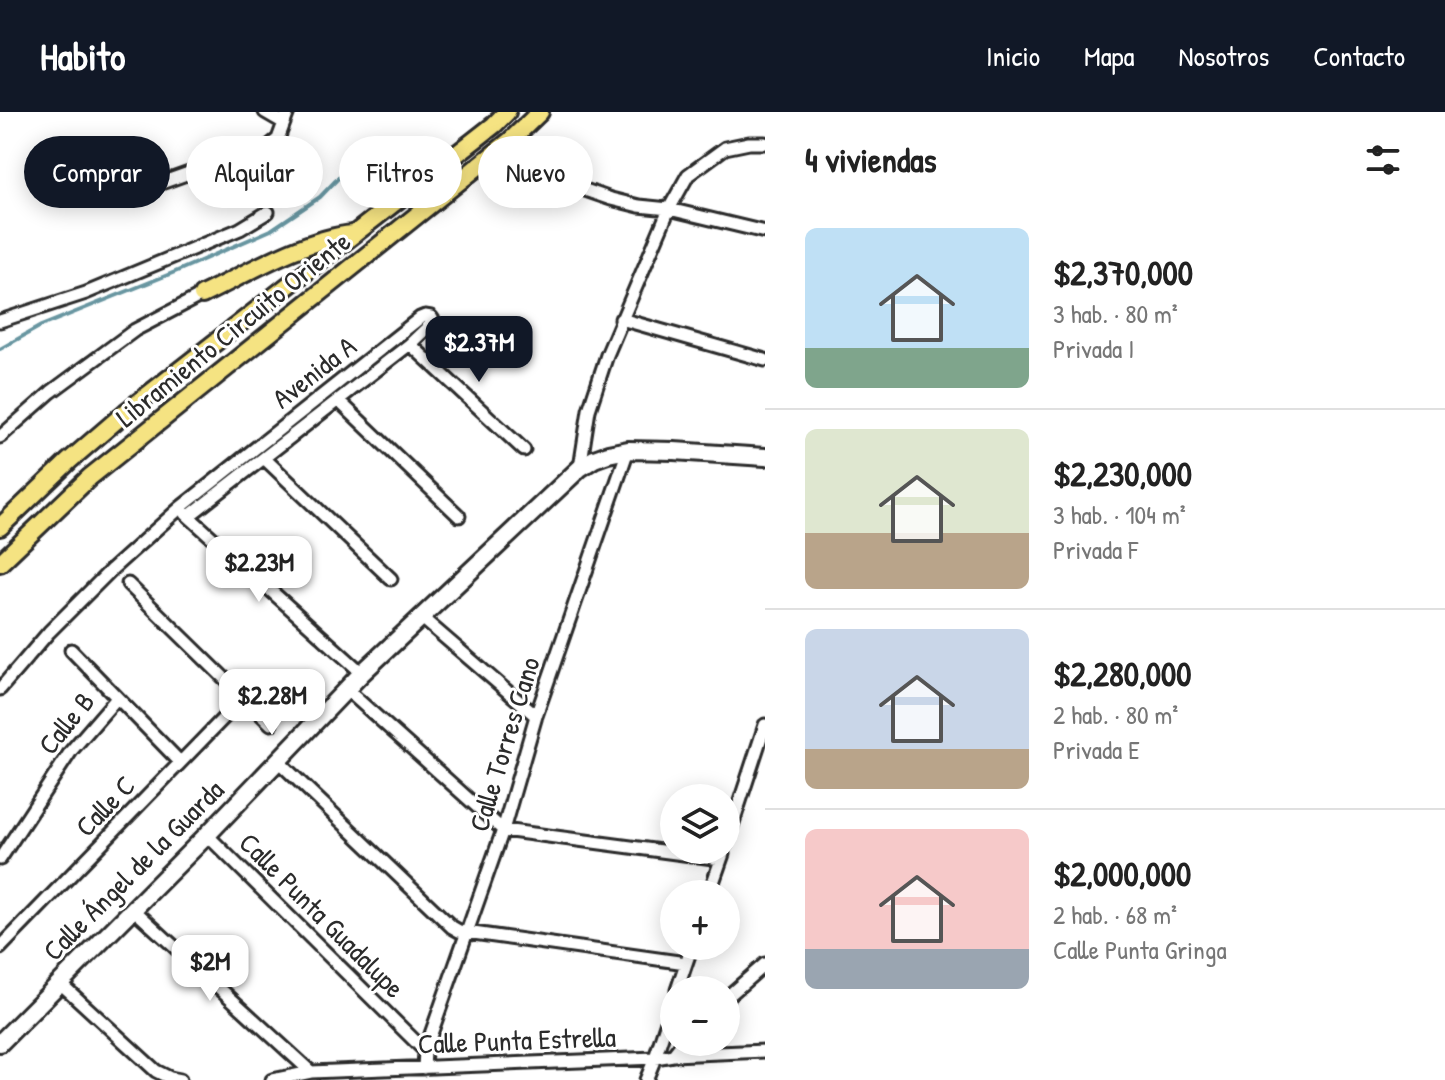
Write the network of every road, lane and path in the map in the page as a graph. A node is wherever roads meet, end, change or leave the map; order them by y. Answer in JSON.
{"nodes":[{"id":1,"x":265,"y":112,"type":"edge"},
{"id":2,"x":507,"y":112,"type":"edge"},
{"id":3,"x":540,"y":112,"type":"edge"},
{"id":4,"x":286,"y":118,"type":"edge"},
{"id":5,"x":515,"y":136,"type":"edge"},
{"id":6,"x":765,"y":143,"type":"edge"},
{"id":7,"x":478,"y":166,"type":"edge"},
{"id":8,"x":170,"y":180,"type":"edge"},
{"id":9,"x":593,"y":193,"type":"edge"},
{"id":10,"x":669,"y":209,"type":"junction"},
{"id":11,"x":268,"y":212,"type":"dead end"},
{"id":12,"x":765,"y":232,"type":"edge"},
{"id":13,"x":354,"y":234,"type":"junction"},
{"id":14,"x":202,"y":295,"type":"joint"},
{"id":15,"x":621,"y":319,"type":"junction"},
{"id":16,"x":0,"y":321,"type":"edge"},
{"id":17,"x":410,"y":344,"type":"junction"},
{"id":18,"x":765,"y":360,"type":"edge"},
{"id":19,"x":339,"y":401,"type":"junction"},
{"id":20,"x":0,"y":437,"type":"edge"},
{"id":21,"x":524,"y":450,"type":"dead end"},
{"id":22,"x":628,"y":450,"type":"junction"},
{"id":23,"x":765,"y":457,"type":"edge"},
{"id":24,"x":265,"y":459,"type":"junction"},
{"id":25,"x":580,"y":468,"type":"junction"},
{"id":26,"x":185,"y":512,"type":"junction"},
{"id":27,"x":459,"y":516,"type":"dead end"},
{"id":28,"x":0,"y":527,"type":"edge"},
{"id":29,"x":0,"y":563,"type":"edge"},
{"id":30,"x":391,"y":579,"type":"dead end"},
{"id":31,"x":128,"y":584,"type":"dead end"},
{"id":32,"x":421,"y":617,"type":"junction"},
{"id":33,"x":71,"y":650,"type":"dead end"},
{"id":34,"x":362,"y":673,"type":"junction"},
{"id":35,"x":0,"y":689,"type":"edge"},
{"id":36,"x":346,"y":689,"type":"junction"},
{"id":37,"x":244,"y":697,"type":"junction"},
{"id":38,"x":117,"y":698,"type":"junction"},
{"id":39,"x":536,"y":716,"type":"junction"},
{"id":40,"x":271,"y":724,"type":"dead end"},
{"id":41,"x":765,"y":725,"type":"edge"},
{"id":42,"x":277,"y":760,"type":"junction"},
{"id":43,"x":180,"y":762,"type":"junction"},
{"id":44,"x":740,"y":801,"type":"edge"},
{"id":45,"x":503,"y":830,"type":"junction"},
{"id":46,"x":207,"y":835,"type":"junction"},
{"id":47,"x":660,"y":848,"type":"edge"},
{"id":48,"x":0,"y":859,"type":"edge"},
{"id":49,"x":132,"y":908,"type":"junction"},
{"id":50,"x":468,"y":933,"type":"junction"},
{"id":51,"x":0,"y":948,"type":"edge"},
{"id":52,"x":687,"y":960,"type":"edge"},
{"id":53,"x":686,"y":963,"type":"junction"},
{"id":54,"x":765,"y":964,"type":"edge"},
{"id":55,"x":682,"y":976,"type":"edge"},
{"id":56,"x":59,"y":982,"type":"junction"},
{"id":57,"x":740,"y":986,"type":"edge"},
{"id":58,"x":765,"y":1042,"type":"edge"},
{"id":59,"x":0,"y":1043,"type":"edge"},
{"id":60,"x":660,"y":1043,"type":"edge"},
{"id":61,"x":425,"y":1051,"type":"junction"},
{"id":62,"x":759,"y":1051,"type":"edge"},
{"id":63,"x":667,"y":1056,"type":"edge"},
{"id":64,"x":655,"y":1058,"type":"junction"},
{"id":65,"x":424,"y":1068,"type":"junction"},
{"id":66,"x":311,"y":1072,"type":"junction"},
{"id":67,"x":180,"y":1080,"type":"edge"},
{"id":68,"x":272,"y":1080,"type":"edge"},
{"id":69,"x":646,"y":1080,"type":"edge"}],
"edges":[{"from":1,"to":4,"type":"street"},
{"from":2,"to":13,"type":"main road","name":"Libramiento Circuito Oriente"},
{"from":3,"to":5,"type":"main road","name":"Libramiento Circuito Oriente"},
{"from":4,"to":8,"type":"street"},
{"from":6,"to":10,"type":"street"},
{"from":7,"to":29,"type":"main road","name":"Libramiento Circuito Oriente"},
{"from":9,"to":10,"type":"street"},
{"from":10,"to":12,"type":"street"},
{"from":10,"to":15,"type":"street"},
{"from":11,"to":16,"type":"street"},
{"from":13,"to":14,"type":"main road"},
{"from":13,"to":28,"type":"main road","name":"Libramiento Circuito Oriente"},
{"from":14,"to":20,"type":"street"},
{"from":15,"to":18,"type":"street"},
{"from":15,"to":25,"type":"street"},
{"from":17,"to":19,"type":"street","name":"Avenida A"},
{"from":17,"to":21,"type":"street"},
{"from":17,"to":26,"type":"street","name":"Avenida A"},
{"from":19,"to":24,"type":"street","name":"Avenida A"},
{"from":19,"to":27,"type":"street"},
{"from":22,"to":23,"type":"street","name":"Calle Ángel de la Guarda"},
{"from":22,"to":25,"type":"street","name":"Calle Ángel de la Guarda"},
{"from":22,"to":39,"type":"street","name":"Calle Torres Cano"},
{"from":24,"to":26,"type":"street","name":"Avenida A"},
{"from":24,"to":30,"type":"street"},
{"from":25,"to":32,"type":"street","name":"Calle Ángel de la Guarda"},
{"from":26,"to":34,"type":"street"},
{"from":26,"to":35,"type":"street","name":"Avenida A"},
{"from":31,"to":37,"type":"street"},
{"from":32,"to":34,"type":"street","name":"Calle Ángel de la Guarda"},
{"from":32,"to":39,"type":"street"},
{"from":33,"to":38,"type":"street"},
{"from":34,"to":36,"type":"street","name":"Calle Ángel de la Guarda"},
{"from":36,"to":42,"type":"street","name":"Calle Ángel de la Guarda"},
{"from":36,"to":45,"type":"street"},
{"from":37,"to":40,"type":"street"},
{"from":37,"to":43,"type":"street","name":"Calle C"},
{"from":38,"to":43,"type":"street"},
{"from":38,"to":48,"type":"street","name":"Calle B"},
{"from":39,"to":45,"type":"street","name":"Calle Torres Cano"},
{"from":41,"to":44,"type":"street"},
{"from":42,"to":46,"type":"street","name":"Calle Ángel de la Guarda"},
{"from":42,"to":50,"type":"street"},
{"from":43,"to":51,"type":"street","name":"Calle C"},
{"from":45,"to":47,"type":"street"},
{"from":45,"to":50,"type":"street","name":"Calle Torres Cano"},
{"from":46,"to":49,"type":"street","name":"Calle Ángel de la Guarda"},
{"from":46,"to":61,"type":"street","name":"Calle Punta Guadalupe"},
{"from":49,"to":56,"type":"street","name":"Calle Ángel de la Guarda"},
{"from":49,"to":66,"type":"street"},
{"from":50,"to":53,"type":"street"},
{"from":50,"to":61,"type":"street","name":"Calle Torres Cano"},
{"from":52,"to":53,"type":"street"},
{"from":53,"to":55,"type":"street"},
{"from":54,"to":57,"type":"street"},
{"from":56,"to":59,"type":"street","name":"Calle Ángel de la Guarda"},
{"from":56,"to":67,"type":"street"},
{"from":58,"to":62,"type":"street"},
{"from":60,"to":64,"type":"street"},
{"from":61,"to":65,"type":"street"},
{"from":63,"to":64,"type":"street","name":"Calle Punta Estrella"},
{"from":64,"to":65,"type":"street","name":"Calle Punta Estrella"},
{"from":64,"to":69,"type":"street"},
{"from":65,"to":66,"type":"street","name":"Calle Punta Estrella"},
{"from":66,"to":68,"type":"street","name":"Calle Punta Estrella"}]}
